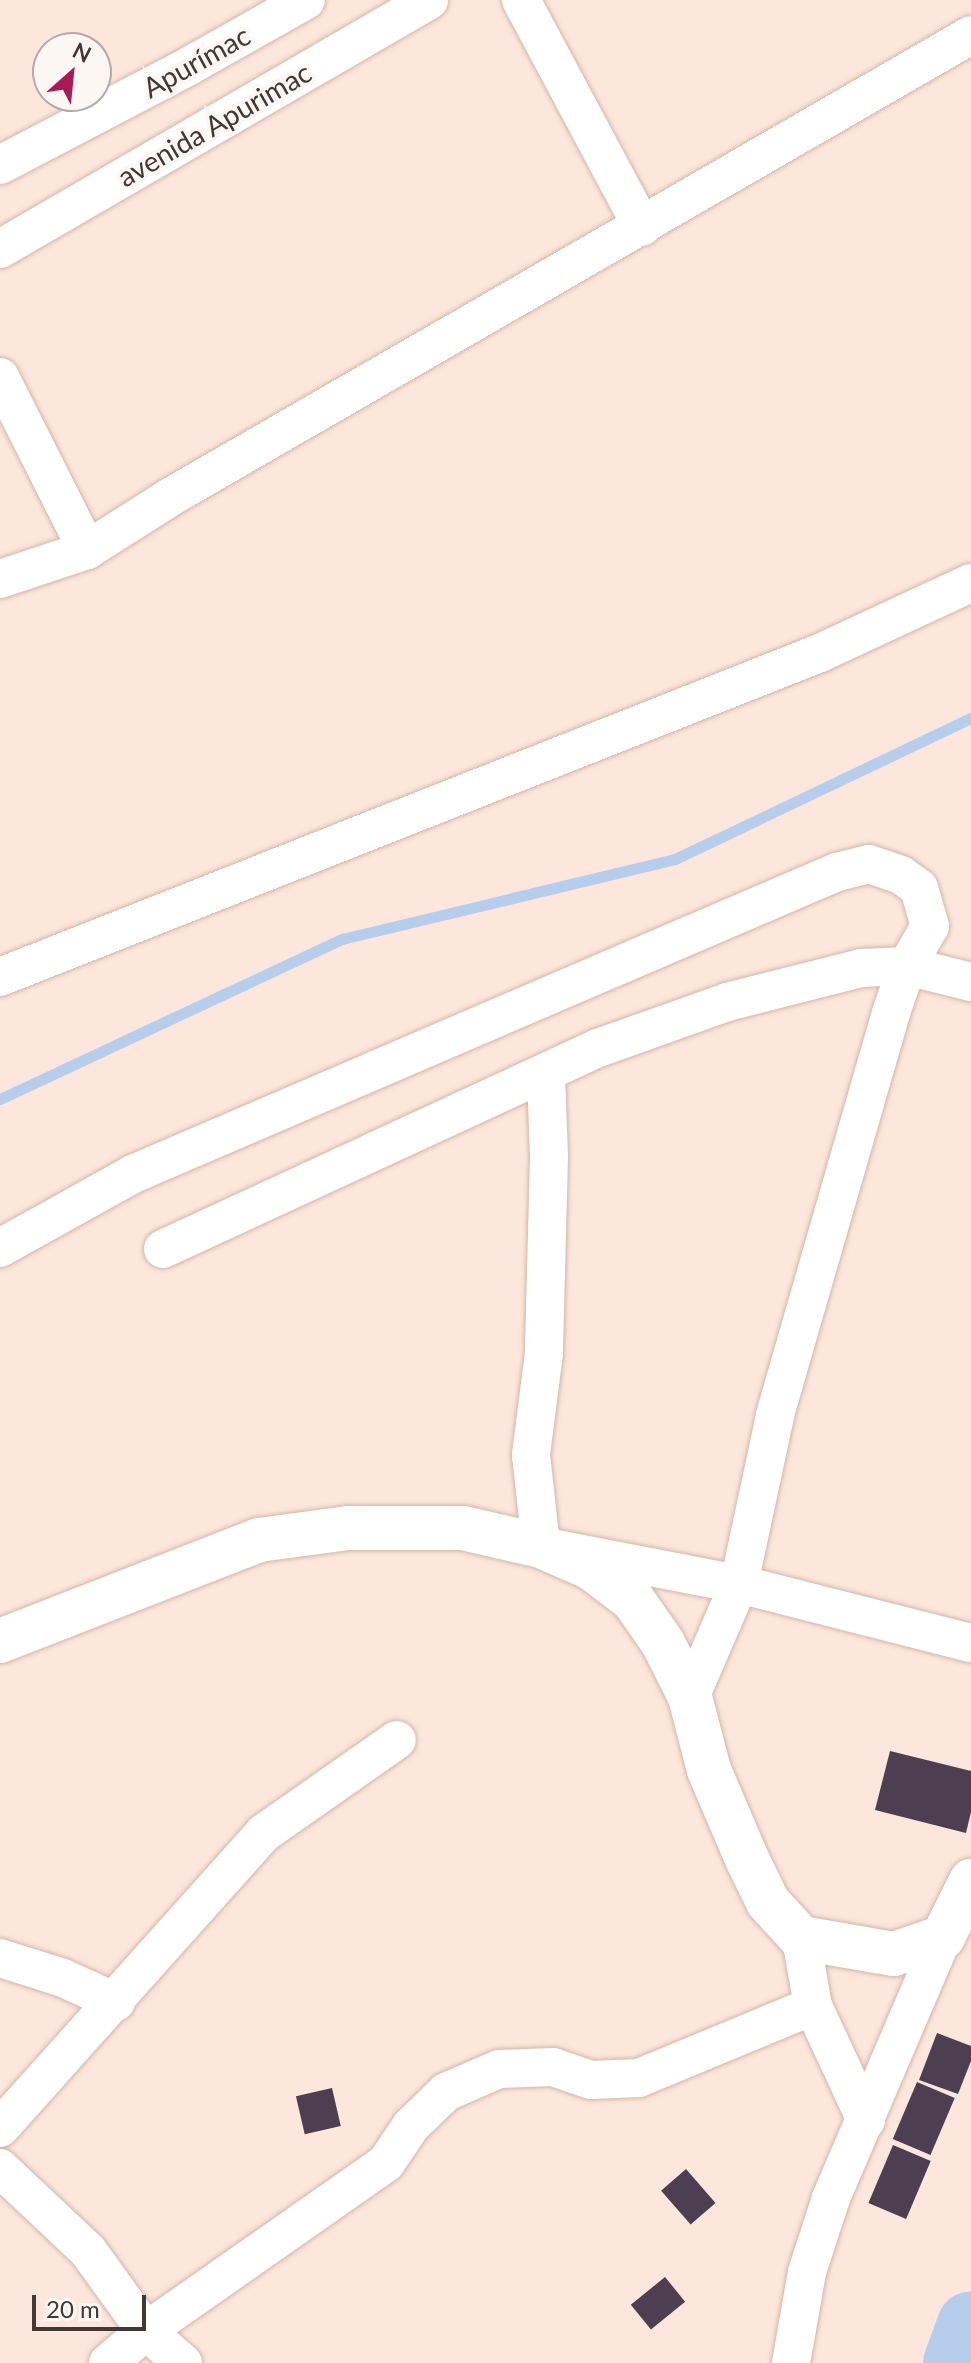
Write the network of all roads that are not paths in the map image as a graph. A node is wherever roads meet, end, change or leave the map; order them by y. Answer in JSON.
{"nodes":[{"id":1,"x":306,"y":0,"type":"edge"},
{"id":2,"x":429,"y":0,"type":"edge"},
{"id":3,"x":521,"y":0,"type":"edge"},
{"id":4,"x":971,"y":35,"type":"edge"},
{"id":5,"x":0,"y":165,"type":"edge"},
{"id":6,"x":642,"y":227,"type":"junction"},
{"id":7,"x":0,"y":249,"type":"edge"},
{"id":8,"x":0,"y":377,"type":"edge"},
{"id":9,"x":87,"y":550,"type":"junction"},
{"id":10,"x":0,"y":579,"type":"edge"},
{"id":11,"x":971,"y":583,"type":"edge"},
{"id":12,"x":907,"y":966,"type":"junction"},
{"id":13,"x":0,"y":977,"type":"edge"},
{"id":14,"x":971,"y":982,"type":"edge"},
{"id":15,"x":546,"y":1075,"type":"junction"},
{"id":16,"x":0,"y":1248,"type":"edge"},
{"id":17,"x":163,"y":1249,"type":"dead end"},
{"id":18,"x":541,"y":1546,"type":"junction"},
{"id":19,"x":739,"y":1584,"type":"junction"},
{"id":20,"x":0,"y":1641,"type":"edge"},
{"id":21,"x":971,"y":1643,"type":"edge"},
{"id":22,"x":690,"y":1697,"type":"junction"},
{"id":23,"x":397,"y":1740,"type":"dead end"},
{"id":24,"x":971,"y":1881,"type":"edge"},
{"id":25,"x":943,"y":1937,"type":"junction"},
{"id":26,"x":801,"y":1938,"type":"junction"},
{"id":27,"x":0,"y":1958,"type":"edge"},
{"id":28,"x":116,"y":2002,"type":"junction"},
{"id":29,"x":813,"y":2006,"type":"junction"},
{"id":30,"x":866,"y":2120,"type":"junction"},
{"id":31,"x":0,"y":2128,"type":"edge"},
{"id":32,"x":0,"y":2168,"type":"edge"},
{"id":33,"x":146,"y":2331,"type":"junction"},
{"id":34,"x":108,"y":2363,"type":"edge"},
{"id":35,"x":183,"y":2363,"type":"edge"},
{"id":36,"x":791,"y":2363,"type":"edge"}],
"edges":[{"from":1,"to":5,"type":"street","name":"Apurímac"},
{"from":2,"to":7,"type":"street","name":"avenida Apurimac"},
{"from":3,"to":6,"type":"street"},
{"from":4,"to":6,"type":"street"},
{"from":6,"to":9,"type":"street"},
{"from":8,"to":9,"type":"street"},
{"from":9,"to":10,"type":"street"},
{"from":11,"to":13,"type":"street"},
{"from":12,"to":14,"type":"street"},
{"from":12,"to":15,"type":"street"},
{"from":12,"to":16,"type":"street"},
{"from":12,"to":19,"type":"street"},
{"from":15,"to":17,"type":"street"},
{"from":15,"to":18,"type":"street"},
{"from":18,"to":19,"type":"street"},
{"from":18,"to":20,"type":"main road"},
{"from":18,"to":22,"type":"main road"},
{"from":19,"to":21,"type":"street"},
{"from":19,"to":22,"type":"street"},
{"from":22,"to":26,"type":"main road"},
{"from":23,"to":28,"type":"street"},
{"from":24,"to":25,"type":"main road"},
{"from":25,"to":26,"type":"main road"},
{"from":25,"to":30,"type":"street"},
{"from":26,"to":29,"type":"street"},
{"from":27,"to":28,"type":"street"},
{"from":28,"to":31,"type":"street"},
{"from":29,"to":30,"type":"street"},
{"from":29,"to":33,"type":"street"},
{"from":30,"to":36,"type":"street"},
{"from":32,"to":33,"type":"street"},
{"from":33,"to":34,"type":"street"},
{"from":33,"to":35,"type":"street"}]}
